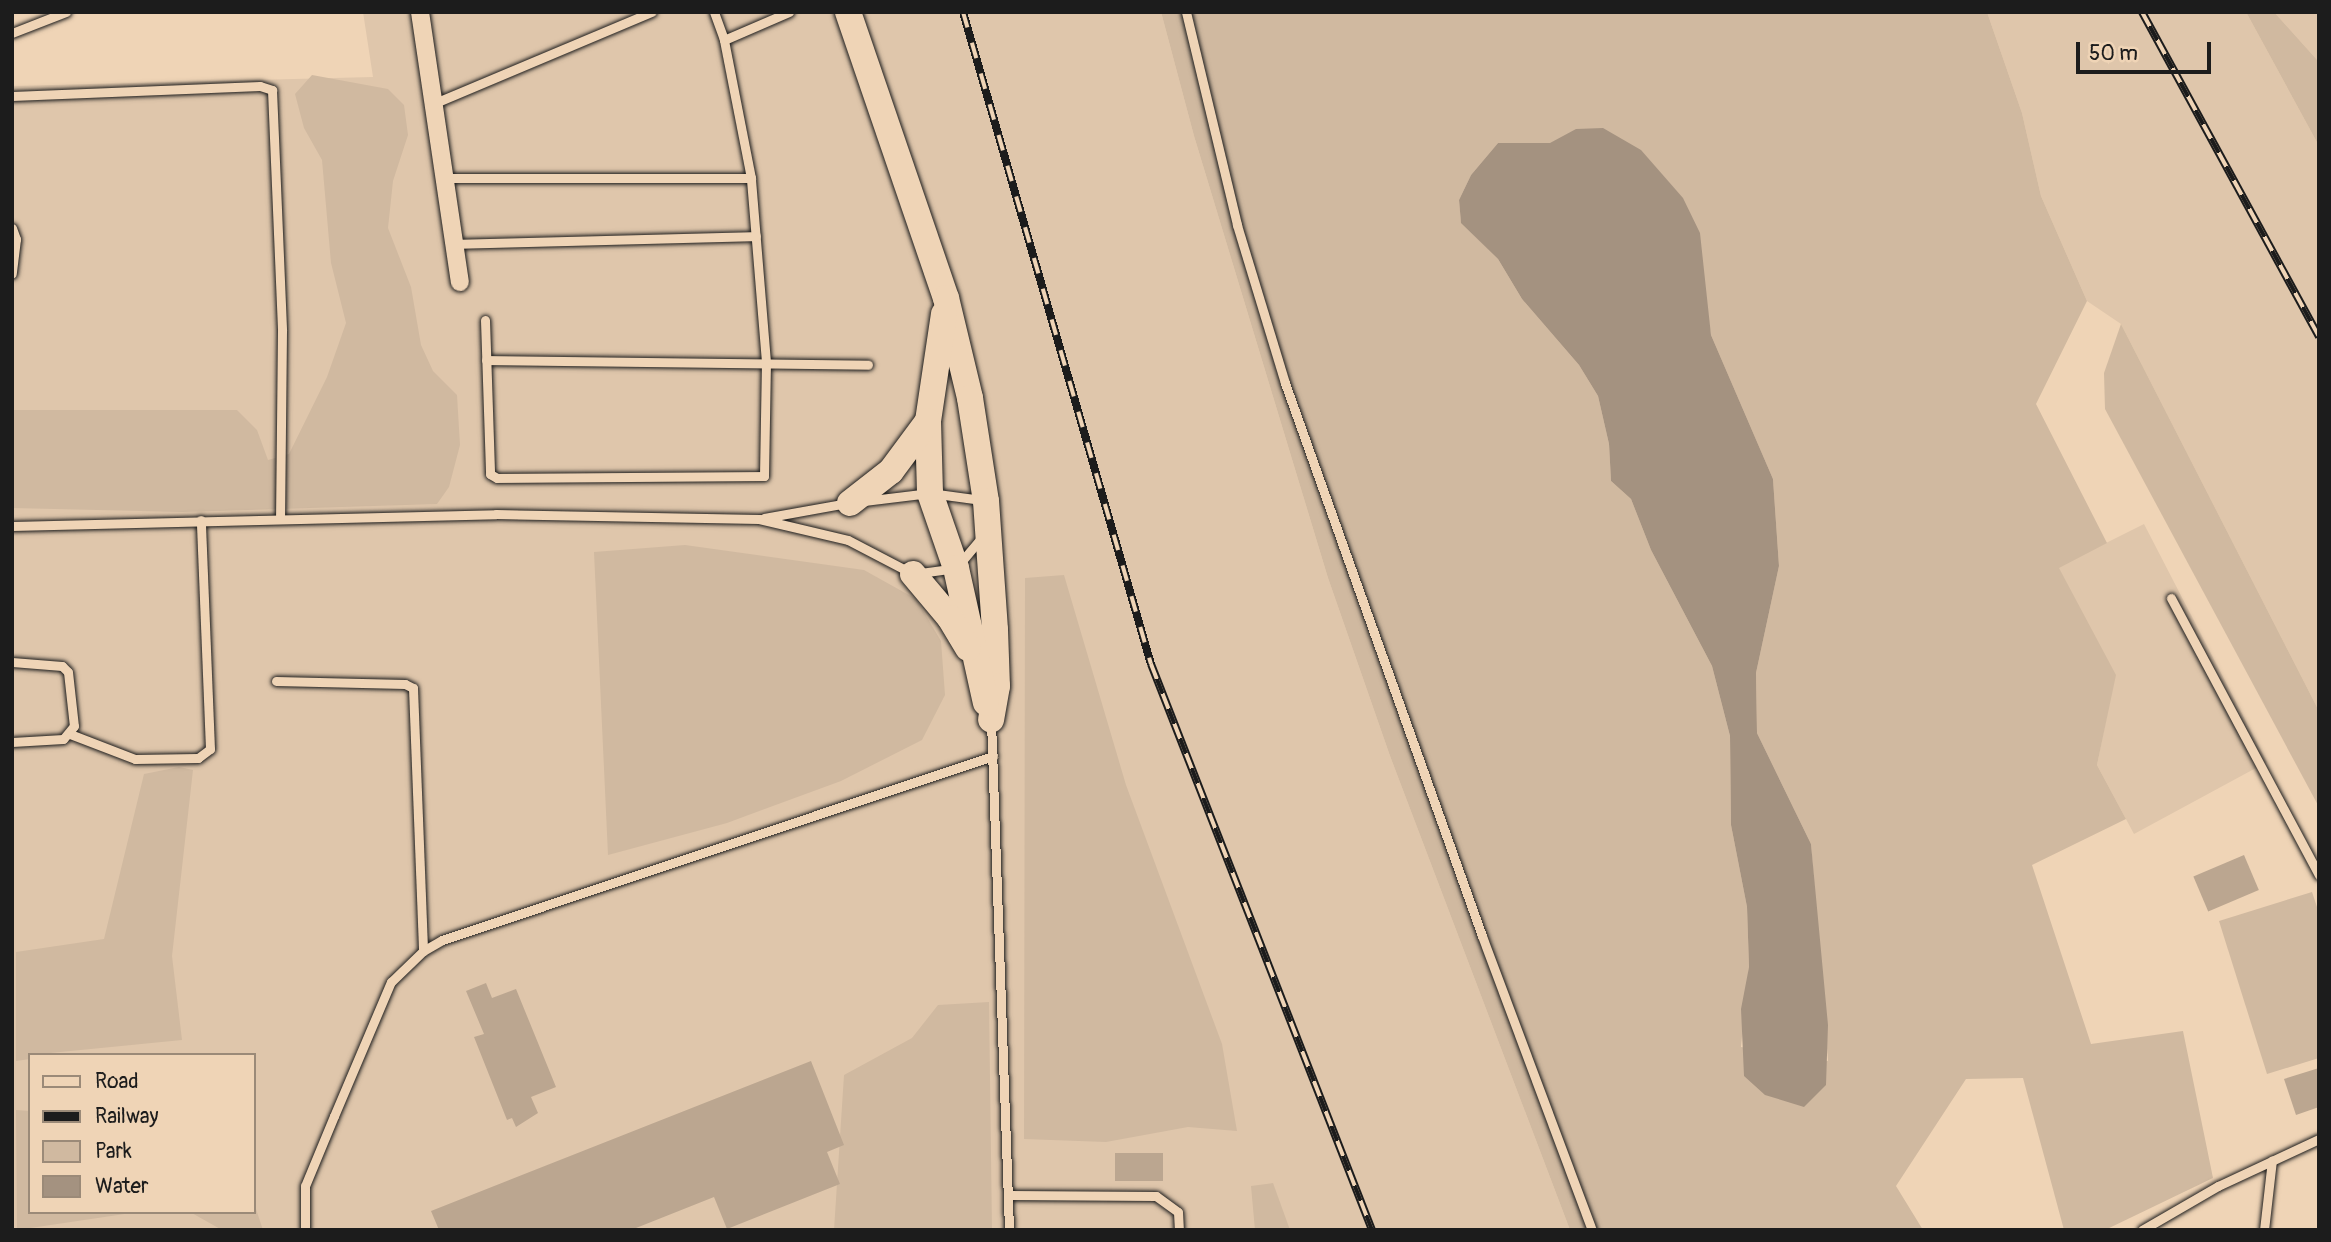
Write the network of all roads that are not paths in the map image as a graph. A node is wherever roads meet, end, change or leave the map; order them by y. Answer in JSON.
{"nodes":[{"id":1,"x":66,"y":12,"type":"edge"},
{"id":2,"x":420,"y":12,"type":"edge"},
{"id":3,"x":652,"y":12,"type":"edge"},
{"id":4,"x":714,"y":12,"type":"edge"},
{"id":5,"x":789,"y":12,"type":"edge"},
{"id":6,"x":848,"y":12,"type":"edge"},
{"id":7,"x":1186,"y":12,"type":"edge"},
{"id":8,"x":12,"y":33,"type":"edge"},
{"id":9,"x":724,"y":40,"type":"junction"},
{"id":10,"x":12,"y":96,"type":"edge"},
{"id":11,"x":435,"y":103,"type":"junction"},
{"id":12,"x":447,"y":178,"type":"junction"},
{"id":13,"x":751,"y":178,"type":"junction"},
{"id":14,"x":12,"y":228,"type":"edge"},
{"id":15,"x":756,"y":236,"type":"junction"},
{"id":16,"x":454,"y":244,"type":"junction"},
{"id":17,"x":12,"y":274,"type":"edge"},
{"id":18,"x":460,"y":282,"type":"dead end"},
{"id":19,"x":946,"y":298,"type":"junction"},
{"id":20,"x":485,"y":320,"type":"dead end"},
{"id":21,"x":486,"y":360,"type":"junction"},
{"id":22,"x":766,"y":362,"type":"junction"},
{"id":23,"x":868,"y":365,"type":"dead end"},
{"id":24,"x":928,"y":421,"type":"junction"},
{"id":25,"x":930,"y":493,"type":"junction"},
{"id":26,"x":986,"y":502,"type":"junction"},
{"id":27,"x":850,"y":503,"type":"junction"},
{"id":28,"x":280,"y":517,"type":"junction"},
{"id":29,"x":759,"y":519,"type":"junction"},
{"id":30,"x":201,"y":520,"type":"junction"},
{"id":31,"x":12,"y":526,"type":"edge"},
{"id":32,"x":987,"y":529,"type":"junction"},
{"id":33,"x":956,"y":568,"type":"junction"},
{"id":34,"x":913,"y":574,"type":"junction"},
{"id":35,"x":2171,"y":598,"type":"dead end"},
{"id":36,"x":12,"y":662,"type":"edge"},
{"id":37,"x":980,"y":678,"type":"junction"},
{"id":38,"x":276,"y":681,"type":"dead end"},
{"id":39,"x":991,"y":719,"type":"junction"},
{"id":40,"x":70,"y":734,"type":"junction"},
{"id":41,"x":12,"y":742,"type":"edge"},
{"id":42,"x":993,"y":756,"type":"junction"},
{"id":43,"x":2319,"y":876,"type":"edge"},
{"id":44,"x":423,"y":951,"type":"junction"},
{"id":45,"x":2319,"y":1139,"type":"edge"},
{"id":46,"x":2272,"y":1160,"type":"junction"},
{"id":47,"x":1009,"y":1195,"type":"junction"},
{"id":48,"x":305,"y":1230,"type":"edge"},
{"id":49,"x":1010,"y":1230,"type":"edge"},
{"id":50,"x":1179,"y":1230,"type":"edge"},
{"id":51,"x":1592,"y":1230,"type":"edge"},
{"id":52,"x":2142,"y":1230,"type":"edge"},
{"id":53,"x":2264,"y":1230,"type":"edge"}],
"edges":[{"from":1,"to":8,"type":"lane"},
{"from":2,"to":11,"type":"street"},
{"from":3,"to":11,"type":"lane"},
{"from":4,"to":9,"type":"lane"},
{"from":5,"to":9,"type":"lane"},
{"from":6,"to":19,"type":"street"},
{"from":7,"to":51,"type":"lane"},
{"from":9,"to":13,"type":"lane"},
{"from":10,"to":28,"type":"lane"},
{"from":11,"to":12,"type":"street"},
{"from":12,"to":13,"type":"lane"},
{"from":12,"to":16,"type":"street"},
{"from":13,"to":15,"type":"lane"},
{"from":14,"to":17,"type":"lane"},
{"from":15,"to":16,"type":"lane"},
{"from":15,"to":22,"type":"lane"},
{"from":16,"to":18,"type":"street"},
{"from":19,"to":24,"type":"street"},
{"from":19,"to":26,"type":"street"},
{"from":20,"to":21,"type":"lane"},
{"from":21,"to":22,"type":"lane"},
{"from":21,"to":22,"type":"lane"},
{"from":22,"to":23,"type":"lane"},
{"from":24,"to":25,"type":"street"},
{"from":24,"to":27,"type":"street"},
{"from":25,"to":26,"type":"lane"},
{"from":25,"to":27,"type":"lane"},
{"from":25,"to":33,"type":"street"},
{"from":26,"to":32,"type":"street"},
{"from":27,"to":29,"type":"lane"},
{"from":28,"to":29,"type":"lane"},
{"from":28,"to":30,"type":"lane"},
{"from":29,"to":34,"type":"lane"},
{"from":30,"to":31,"type":"lane"},
{"from":30,"to":40,"type":"lane"},
{"from":32,"to":33,"type":"lane"},
{"from":32,"to":39,"type":"street"},
{"from":33,"to":34,"type":"lane"},
{"from":33,"to":37,"type":"street"},
{"from":34,"to":37,"type":"street"},
{"from":35,"to":43,"type":"lane"},
{"from":36,"to":40,"type":"lane"},
{"from":37,"to":39,"type":"street"},
{"from":38,"to":44,"type":"lane"},
{"from":39,"to":42,"type":"lane"},
{"from":40,"to":41,"type":"lane"},
{"from":42,"to":44,"type":"lane"},
{"from":42,"to":47,"type":"lane"},
{"from":44,"to":48,"type":"lane"},
{"from":45,"to":46,"type":"lane"},
{"from":46,"to":52,"type":"lane"},
{"from":46,"to":53,"type":"lane"},
{"from":47,"to":49,"type":"lane"},
{"from":47,"to":50,"type":"lane"}]}
